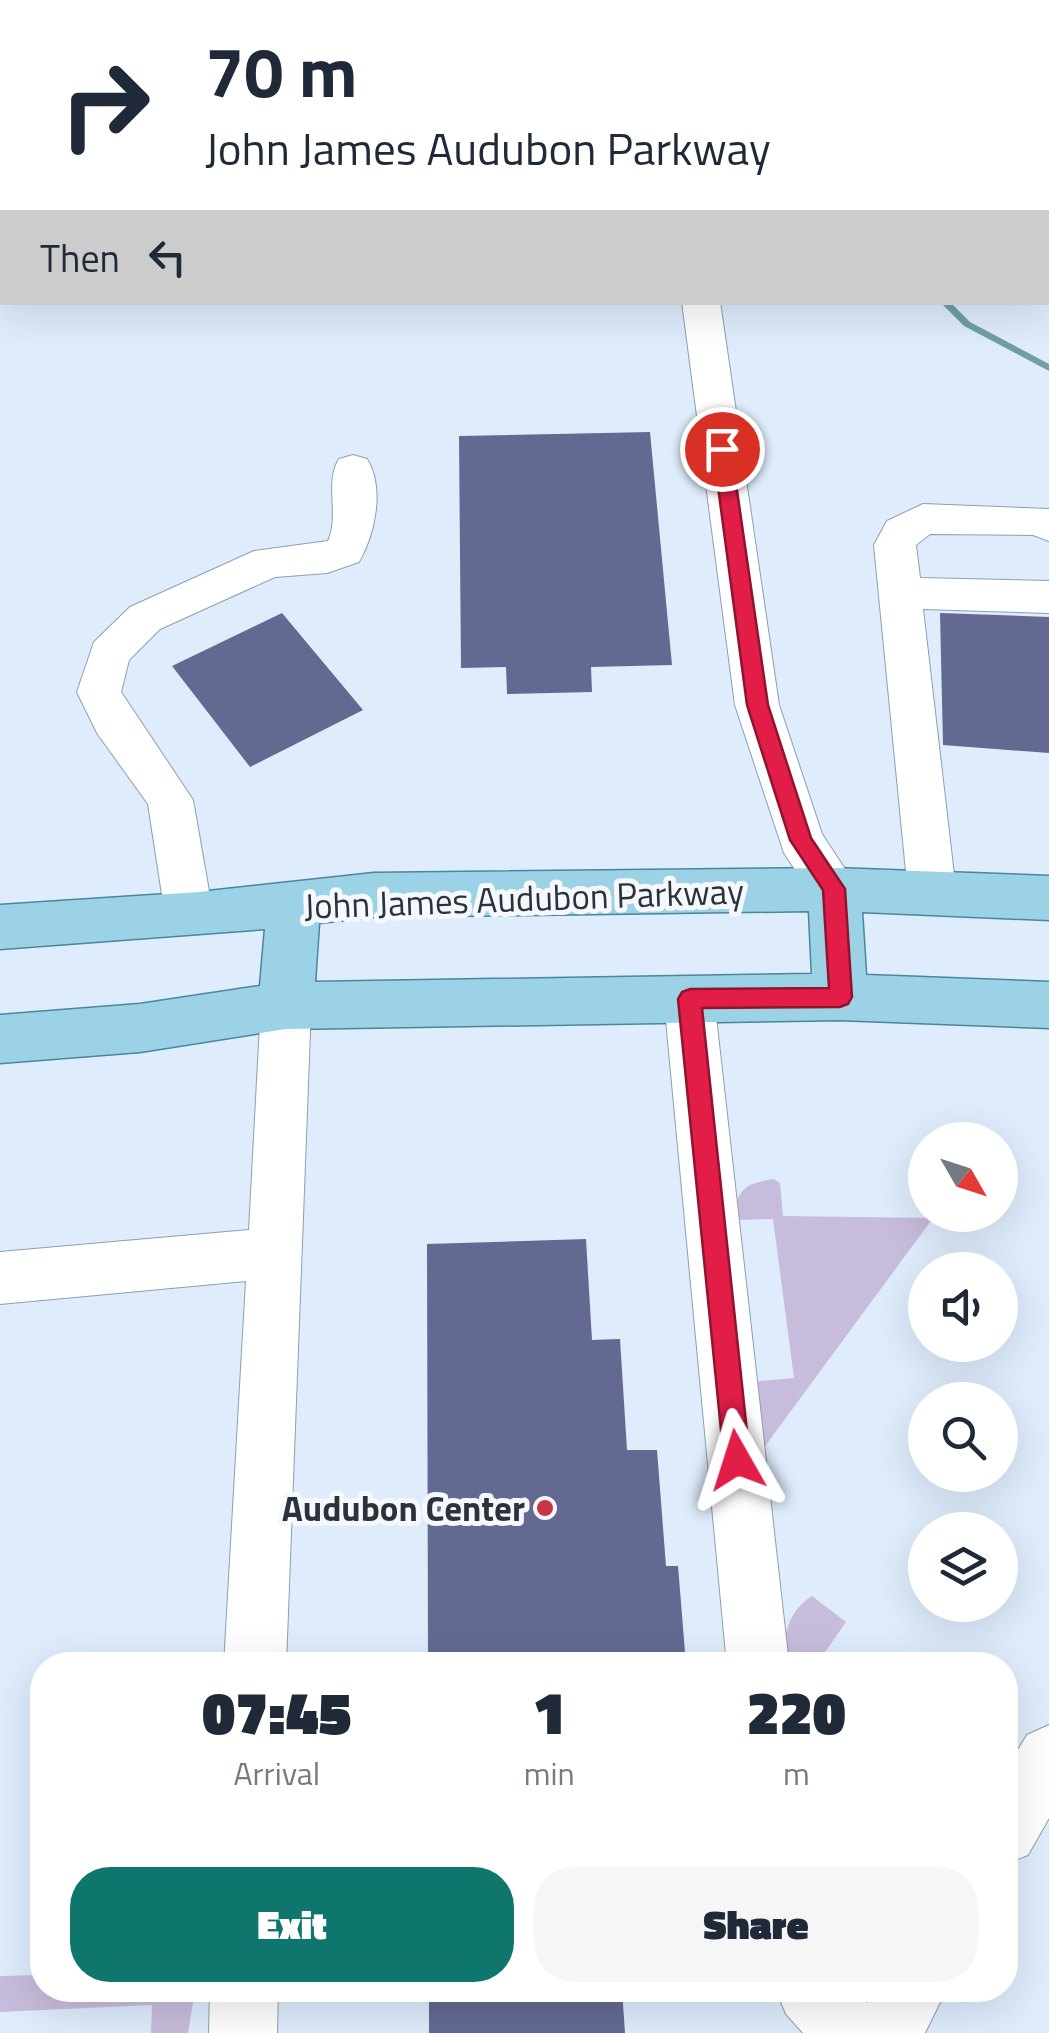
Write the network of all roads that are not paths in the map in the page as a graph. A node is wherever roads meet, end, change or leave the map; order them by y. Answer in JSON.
{"nodes":[{"id":1,"x":701,"y":305,"type":"edge"},
{"id":2,"x":353,"y":469,"type":"dead end"},
{"id":3,"x":1049,"y":526,"type":"edge"},
{"id":4,"x":900,"y":593,"type":"junction"},
{"id":5,"x":1049,"y":597,"type":"edge"},
{"id":6,"x":834,"y":889,"type":"junction"},
{"id":7,"x":932,"y":892,"type":"junction"},
{"id":8,"x":1049,"y":898,"type":"edge"},
{"id":9,"x":294,"y":904,"type":"junction"},
{"id":10,"x":189,"y":914,"type":"junction"},
{"id":11,"x":0,"y":927,"type":"edge"},
{"id":12,"x":840,"y":997,"type":"junction"},
{"id":13,"x":690,"y":999,"type":"junction"},
{"id":14,"x":1049,"y":1005,"type":"edge"},
{"id":15,"x":286,"y":1006,"type":"junction"},
{"id":16,"x":0,"y":1039,"type":"edge"},
{"id":17,"x":272,"y":1254,"type":"junction"},
{"id":18,"x":0,"y":1278,"type":"edge"},
{"id":19,"x":256,"y":1652,"type":"edge"},
{"id":20,"x":757,"y":1652,"type":"edge"},
{"id":21,"x":1049,"y":1757,"type":"edge"},
{"id":22,"x":1018,"y":1810,"type":"edge"},
{"id":23,"x":243,"y":2002,"type":"edge"},
{"id":24,"x":821,"y":2002,"type":"edge"},
{"id":25,"x":905,"y":2002,"type":"edge"},
{"id":26,"x":242,"y":2033,"type":"edge"},
{"id":27,"x":848,"y":2033,"type":"edge"},
{"id":28,"x":886,"y":2033,"type":"edge"}],
"edges":[{"from":1,"to":6,"type":"lane"},
{"from":2,"to":10,"type":"lane"},
{"from":3,"to":4,"type":"lane"},
{"from":4,"to":5,"type":"lane"},
{"from":4,"to":7,"type":"lane"},
{"from":6,"to":7,"type":"main road","name":"John James Audubon Parkway"},
{"from":6,"to":9,"type":"main road","name":"John James Audubon Parkway"},
{"from":6,"to":12,"type":"main road"},
{"from":7,"to":8,"type":"main road","name":"John James Audubon Parkway"},
{"from":9,"to":10,"type":"main road","name":"John James Audubon Parkway"},
{"from":9,"to":15,"type":"main road"},
{"from":10,"to":11,"type":"main road","name":"John James Audubon Parkway"},
{"from":12,"to":13,"type":"main road"},
{"from":12,"to":14,"type":"main road"},
{"from":13,"to":15,"type":"main road"},
{"from":13,"to":20,"type":"lane"},
{"from":15,"to":16,"type":"main road"},
{"from":15,"to":17,"type":"lane"},
{"from":17,"to":18,"type":"lane"},
{"from":17,"to":19,"type":"lane"},
{"from":21,"to":22,"type":"lane"},
{"from":23,"to":26,"type":"lane"},
{"from":24,"to":27,"type":"lane"},
{"from":25,"to":28,"type":"lane"}]}
